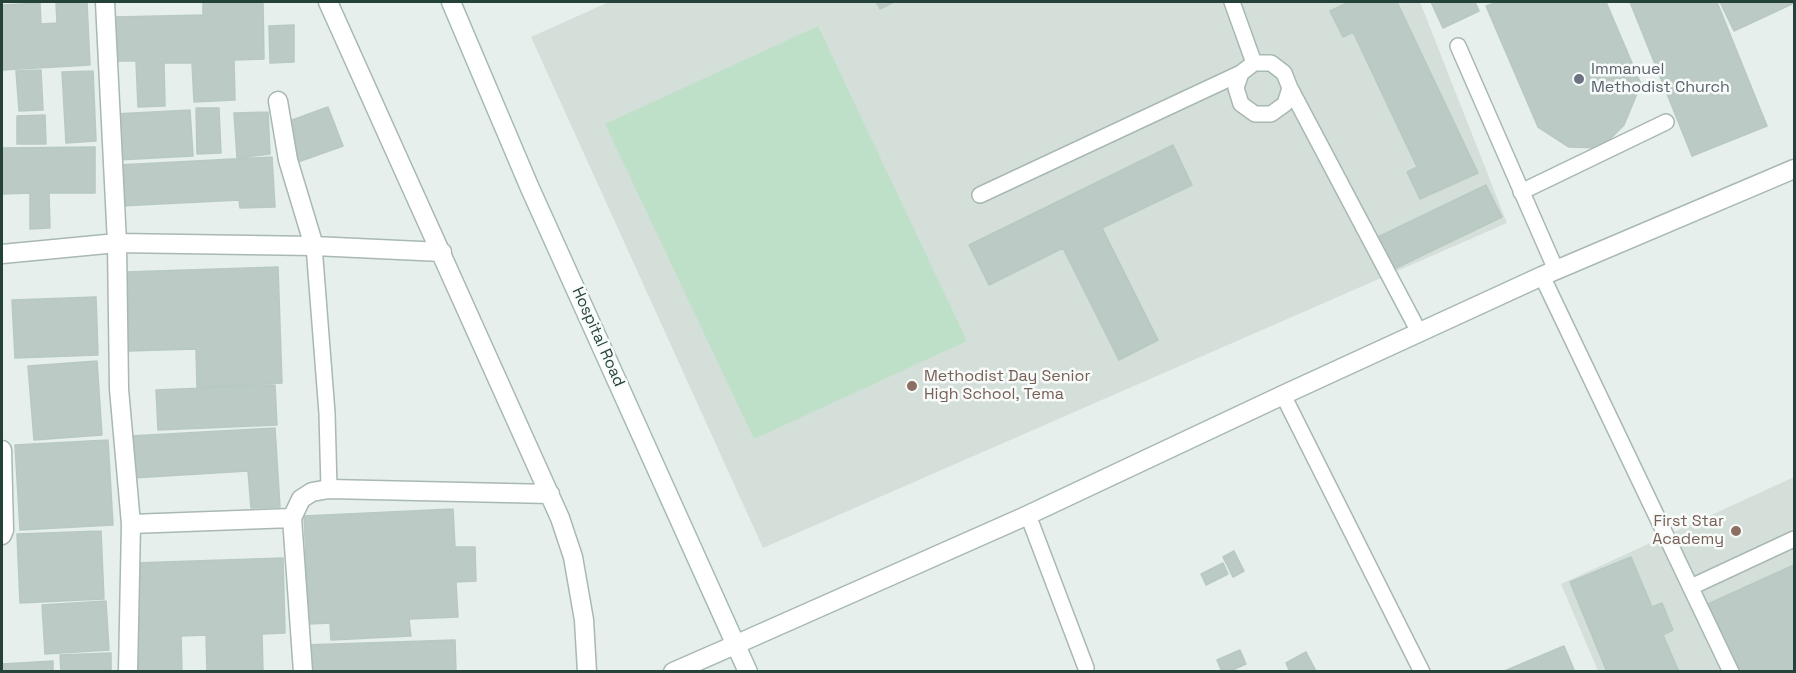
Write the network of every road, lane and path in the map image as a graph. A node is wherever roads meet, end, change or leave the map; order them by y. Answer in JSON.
{"nodes":[{"id":1,"x":105,"y":2,"type":"edge"},
{"id":2,"x":328,"y":2,"type":"edge"},
{"id":3,"x":451,"y":2,"type":"edge"},
{"id":4,"x":1232,"y":2,"type":"edge"},
{"id":5,"x":1458,"y":46,"type":"dead end"},
{"id":6,"x":1254,"y":63,"type":"junction"},
{"id":7,"x":1241,"y":73,"type":"junction"},
{"id":8,"x":1290,"y":88,"type":"junction"},
{"id":9,"x":278,"y":101,"type":"dead end"},
{"id":10,"x":1666,"y":122,"type":"dead end"},
{"id":11,"x":1794,"y":169,"type":"edge"},
{"id":12,"x":1521,"y":192,"type":"junction"},
{"id":13,"x":980,"y":195,"type":"dead end"},
{"id":14,"x":117,"y":243,"type":"junction"},
{"id":15,"x":314,"y":246,"type":"junction"},
{"id":16,"x":442,"y":252,"type":"junction"},
{"id":17,"x":2,"y":254,"type":"edge"},
{"id":18,"x":1549,"y":273,"type":"junction"},
{"id":19,"x":1419,"y":332,"type":"junction"},
{"id":20,"x":1283,"y":395,"type":"junction"},
{"id":21,"x":2,"y":450,"type":"edge"},
{"id":22,"x":329,"y":489,"type":"junction"},
{"id":23,"x":549,"y":494,"type":"junction"},
{"id":24,"x":1028,"y":515,"type":"junction"},
{"id":25,"x":292,"y":518,"type":"junction"},
{"id":26,"x":131,"y":524,"type":"junction"},
{"id":27,"x":2,"y":535,"type":"edge"},
{"id":28,"x":1794,"y":539,"type":"edge"},
{"id":29,"x":1691,"y":587,"type":"junction"},
{"id":30,"x":737,"y":645,"type":"junction"},
{"id":31,"x":1086,"y":668,"type":"dead end"},
{"id":32,"x":128,"y":672,"type":"edge"},
{"id":33,"x":303,"y":672,"type":"edge"},
{"id":34,"x":588,"y":672,"type":"edge"},
{"id":35,"x":673,"y":672,"type":"edge"},
{"id":36,"x":748,"y":672,"type":"edge"},
{"id":37,"x":1422,"y":672,"type":"edge"},
{"id":38,"x":1731,"y":672,"type":"edge"}],
"edges":[{"from":1,"to":14,"type":"street"},
{"from":2,"to":16,"type":"street"},
{"from":3,"to":30,"type":"street","name":"Hospital Road"},
{"from":4,"to":6,"type":"lane"},
{"from":5,"to":12,"type":"lane"},
{"from":6,"to":7,"type":"lane"},
{"from":6,"to":8,"type":"lane"},
{"from":7,"to":8,"type":"lane"},
{"from":7,"to":13,"type":"lane"},
{"from":8,"to":19,"type":"lane"},
{"from":9,"to":15,"type":"street"},
{"from":10,"to":12,"type":"lane"},
{"from":11,"to":18,"type":"street"},
{"from":12,"to":18,"type":"lane"},
{"from":14,"to":15,"type":"street"},
{"from":14,"to":17,"type":"street"},
{"from":14,"to":26,"type":"street"},
{"from":15,"to":16,"type":"street"},
{"from":15,"to":22,"type":"lane"},
{"from":16,"to":23,"type":"street"},
{"from":18,"to":19,"type":"street"},
{"from":18,"to":29,"type":"lane"},
{"from":19,"to":20,"type":"street"},
{"from":20,"to":24,"type":"street"},
{"from":20,"to":37,"type":"lane"},
{"from":21,"to":27,"type":"street"},
{"from":22,"to":23,"type":"street"},
{"from":22,"to":25,"type":"street"},
{"from":23,"to":34,"type":"street"},
{"from":24,"to":30,"type":"street"},
{"from":24,"to":31,"type":"lane"},
{"from":25,"to":26,"type":"street"},
{"from":25,"to":33,"type":"street"},
{"from":26,"to":32,"type":"street"},
{"from":28,"to":29,"type":"lane"},
{"from":29,"to":38,"type":"lane"},
{"from":30,"to":35,"type":"street"},
{"from":30,"to":36,"type":"street","name":"Hospital Road"}]}
